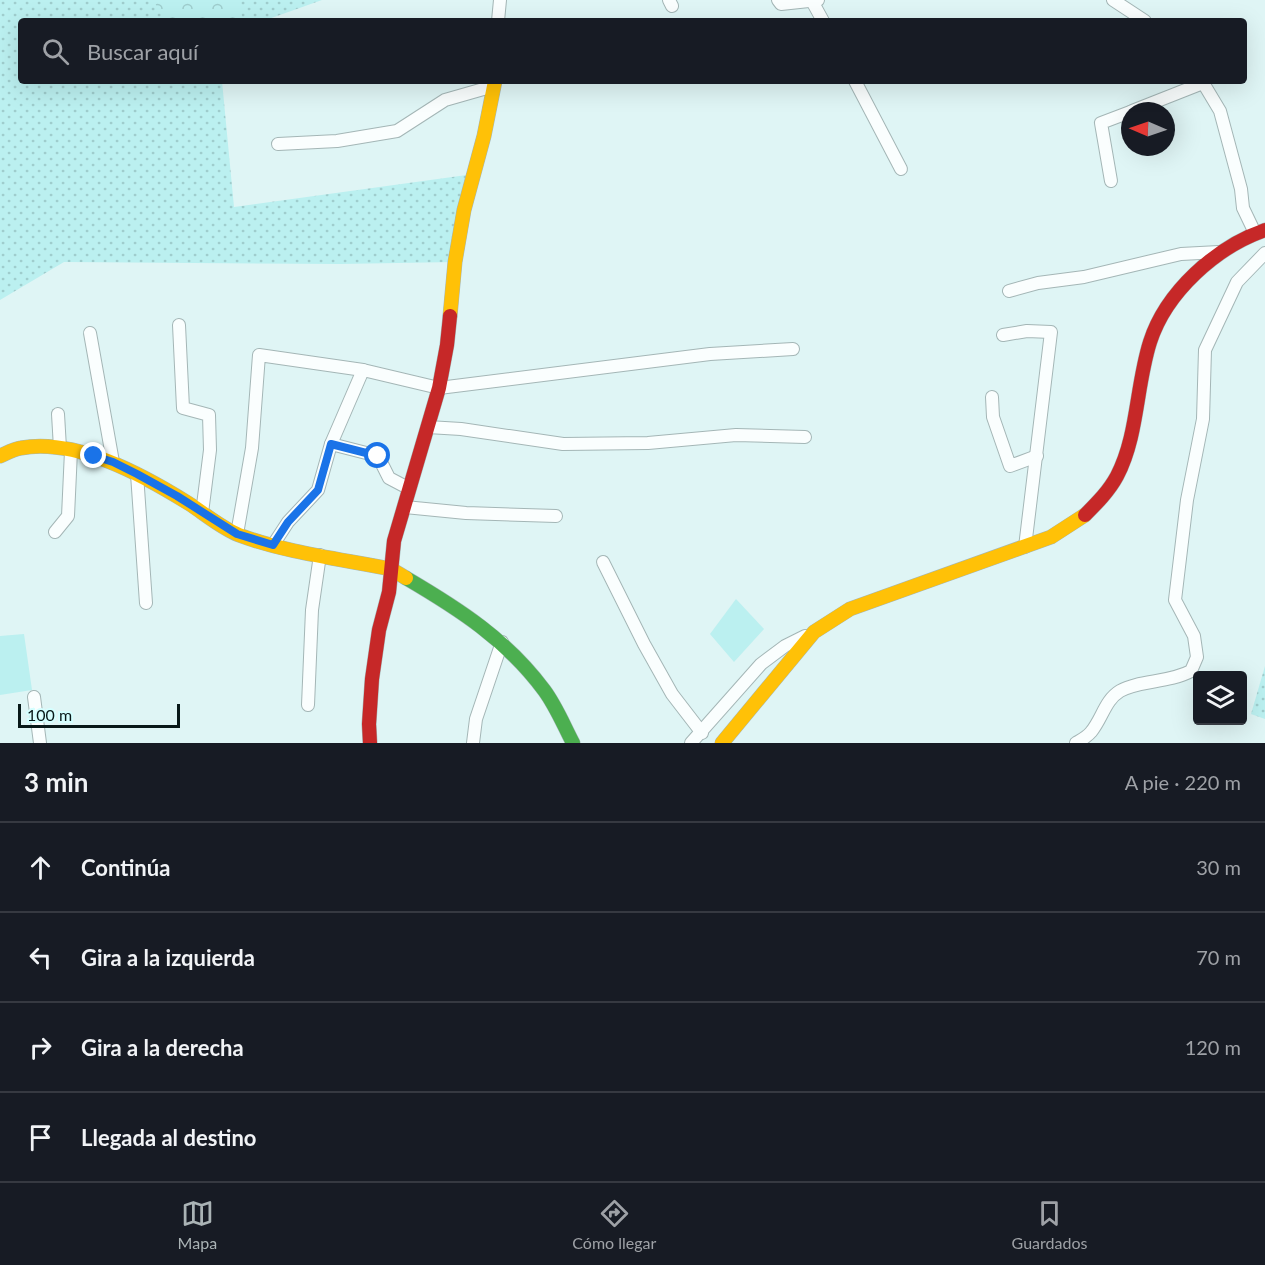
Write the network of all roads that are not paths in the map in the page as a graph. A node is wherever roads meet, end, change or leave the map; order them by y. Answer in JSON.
{"nodes":[{"id":1,"x":500,"y":0,"type":"edge"},
{"id":2,"x":778,"y":0,"type":"edge"},
{"id":3,"x":1113,"y":0,"type":"edge"},
{"id":4,"x":815,"y":1,"type":"edge"},
{"id":5,"x":498,"y":18,"type":"edge"},
{"id":6,"x":822,"y":18,"type":"edge"},
{"id":7,"x":1140,"y":18,"type":"edge"},
{"id":8,"x":494,"y":84,"type":"edge"},
{"id":9,"x":857,"y":84,"type":"edge"},
{"id":10,"x":1198,"y":84,"type":"edge"},
{"id":11,"x":1204,"y":84,"type":"edge"},
{"id":12,"x":1153,"y":102,"type":"edge"},
{"id":13,"x":1121,"y":115,"type":"edge"},
{"id":14,"x":278,"y":144,"type":"dead end"},
{"id":15,"x":901,"y":169,"type":"dead end"},
{"id":16,"x":1111,"y":181,"type":"dead end"},
{"id":17,"x":1260,"y":231,"type":"edge"},
{"id":18,"x":1223,"y":252,"type":"junction"},
{"id":19,"x":1265,"y":253,"type":"edge"},
{"id":20,"x":1009,"y":291,"type":"dead end"},
{"id":21,"x":179,"y":325,"type":"dead end"},
{"id":22,"x":90,"y":333,"type":"dead end"},
{"id":23,"x":1003,"y":335,"type":"dead end"},
{"id":24,"x":793,"y":349,"type":"dead end"},
{"id":25,"x":363,"y":370,"type":"junction"},
{"id":26,"x":439,"y":388,"type":"junction"},
{"id":27,"x":992,"y":397,"type":"dead end"},
{"id":28,"x":58,"y":414,"type":"dead end"},
{"id":29,"x":428,"y":427,"type":"junction"},
{"id":30,"x":805,"y":437,"type":"dead end"},
{"id":31,"x":331,"y":444,"type":"junction"},
{"id":32,"x":65,"y":450,"type":"junction"},
{"id":33,"x":0,"y":456,"type":"edge"},
{"id":34,"x":1037,"y":456,"type":"junction"},
{"id":35,"x":113,"y":462,"type":"junction"},
{"id":36,"x":137,"y":474,"type":"junction"},
{"id":37,"x":408,"y":488,"type":"junction"},
{"id":38,"x":405,"y":507,"type":"junction"},
{"id":39,"x":202,"y":513,"type":"junction"},
{"id":40,"x":556,"y":516,"type":"dead end"},
{"id":41,"x":55,"y":532,"type":"dead end"},
{"id":42,"x":237,"y":534,"type":"junction"},
{"id":43,"x":273,"y":545,"type":"junction"},
{"id":44,"x":1025,"y":547,"type":"junction"},
{"id":45,"x":320,"y":555,"type":"junction"},
{"id":46,"x":603,"y":562,"type":"dead end"},
{"id":47,"x":391,"y":569,"type":"junction"},
{"id":48,"x":146,"y":603,"type":"dead end"},
{"id":49,"x":814,"y":632,"type":"junction"},
{"id":50,"x":502,"y":642,"type":"junction"},
{"id":51,"x":34,"y":697,"type":"dead end"},
{"id":52,"x":308,"y":705,"type":"dead end"},
{"id":53,"x":702,"y":733,"type":"junction"},
{"id":54,"x":40,"y":743,"type":"edge"},
{"id":55,"x":370,"y":743,"type":"edge"},
{"id":56,"x":473,"y":743,"type":"edge"},
{"id":57,"x":573,"y":743,"type":"edge"},
{"id":58,"x":691,"y":743,"type":"edge"},
{"id":59,"x":722,"y":743,"type":"edge"},
{"id":60,"x":1076,"y":743,"type":"edge"}],
"edges":[{"from":1,"to":5,"type":"street"},
{"from":2,"to":4,"type":"street"},
{"from":3,"to":7,"type":"street"},
{"from":4,"to":6,"type":"street"},
{"from":8,"to":14,"type":"street"},
{"from":8,"to":26,"type":"main road"},
{"from":9,"to":15,"type":"street"},
{"from":10,"to":12,"type":"street"},
{"from":11,"to":17,"type":"street"},
{"from":13,"to":16,"type":"street"},
{"from":17,"to":18,"type":"main road"},
{"from":18,"to":20,"type":"street"},
{"from":18,"to":44,"type":"main road"},
{"from":19,"to":60,"type":"street"},
{"from":21,"to":39,"type":"street"},
{"from":22,"to":35,"type":"street"},
{"from":23,"to":34,"type":"street"},
{"from":24,"to":26,"type":"street"},
{"from":25,"to":26,"type":"street"},
{"from":25,"to":31,"type":"street"},
{"from":25,"to":42,"type":"street"},
{"from":26,"to":29,"type":"main road"},
{"from":27,"to":34,"type":"street"},
{"from":28,"to":32,"type":"street"},
{"from":29,"to":30,"type":"street"},
{"from":29,"to":37,"type":"main road"},
{"from":31,"to":37,"type":"street"},
{"from":31,"to":43,"type":"street"},
{"from":32,"to":33,"type":"main road"},
{"from":32,"to":35,"type":"main road"},
{"from":32,"to":41,"type":"street"},
{"from":34,"to":44,"type":"street"},
{"from":35,"to":36,"type":"main road"},
{"from":36,"to":39,"type":"main road"},
{"from":36,"to":48,"type":"street"},
{"from":37,"to":38,"type":"main road"},
{"from":38,"to":40,"type":"street"},
{"from":38,"to":47,"type":"main road"},
{"from":39,"to":42,"type":"main road"},
{"from":42,"to":43,"type":"main road"},
{"from":43,"to":45,"type":"main road"},
{"from":44,"to":49,"type":"main road"},
{"from":45,"to":47,"type":"main road"},
{"from":45,"to":52,"type":"street"},
{"from":46,"to":53,"type":"street"},
{"from":47,"to":50,"type":"main road"},
{"from":47,"to":55,"type":"main road"},
{"from":49,"to":53,"type":"street"},
{"from":49,"to":59,"type":"main road"},
{"from":50,"to":56,"type":"street"},
{"from":50,"to":57,"type":"main road"},
{"from":51,"to":54,"type":"street"},
{"from":53,"to":58,"type":"street"}]}
